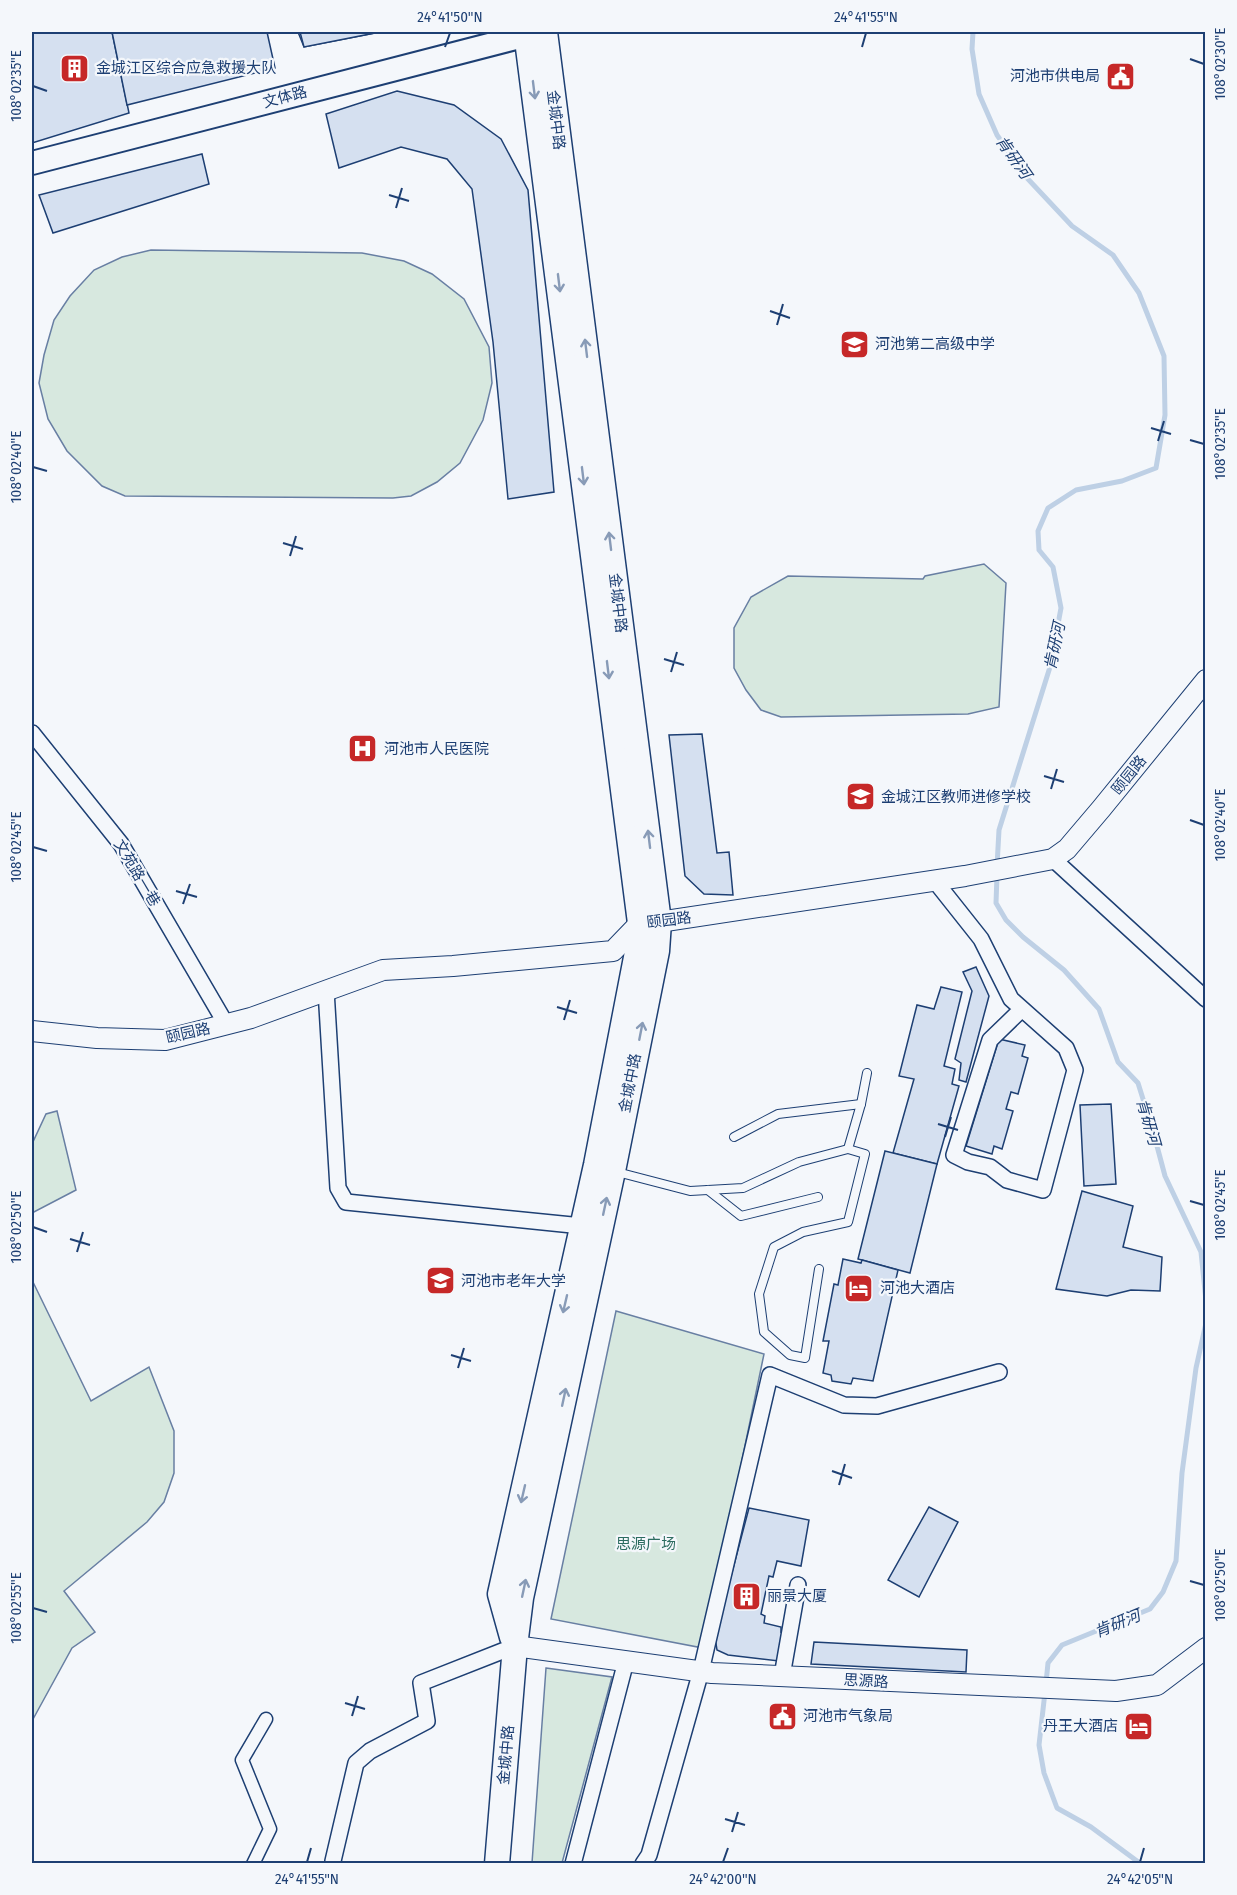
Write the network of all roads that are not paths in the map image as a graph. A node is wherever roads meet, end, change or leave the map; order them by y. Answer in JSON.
{"nodes":[{"id":1,"x":534,"y":32,"type":"edge"},
{"id":2,"x":32,"y":163,"type":"edge"},
{"id":3,"x":1206,"y":680,"type":"edge"},
{"id":4,"x":32,"y":733,"type":"edge"},
{"id":5,"x":1053,"y":859,"type":"junction"},
{"id":6,"x":935,"y":880,"type":"junction"},
{"id":7,"x":650,"y":923,"type":"junction"},
{"id":8,"x":326,"y":990,"type":"junction"},
{"id":9,"x":1206,"y":999,"type":"edge"},
{"id":10,"x":1022,"y":1009,"type":"junction"},
{"id":11,"x":226,"y":1024,"type":"junction"},
{"id":12,"x":32,"y":1031,"type":"edge"},
{"id":13,"x":867,"y":1073,"type":"dead end"},
{"id":14,"x":861,"y":1104,"type":"junction"},
{"id":15,"x":734,"y":1137,"type":"dead end"},
{"id":16,"x":848,"y":1149,"type":"junction"},
{"id":17,"x":604,"y":1168,"type":"junction"},
{"id":18,"x":708,"y":1190,"type":"junction"},
{"id":19,"x":819,"y":1197,"type":"dead end"},
{"id":20,"x":582,"y":1227,"type":"junction"},
{"id":21,"x":819,"y":1269,"type":"dead end"},
{"id":22,"x":999,"y":1372,"type":"dead end"},
{"id":23,"x":798,"y":1585,"type":"dead end"},
{"id":24,"x":515,"y":1646,"type":"junction"},
{"id":25,"x":1206,"y":1648,"type":"edge"},
{"id":26,"x":626,"y":1661,"type":"junction"},
{"id":27,"x":701,"y":1671,"type":"junction"},
{"id":28,"x":782,"y":1676,"type":"junction"},
{"id":29,"x":266,"y":1719,"type":"dead end"},
{"id":30,"x":253,"y":1863,"type":"edge"},
{"id":31,"x":334,"y":1863,"type":"edge"},
{"id":32,"x":497,"y":1863,"type":"edge"},
{"id":33,"x":573,"y":1863,"type":"edge"},
{"id":34,"x":644,"y":1863,"type":"edge"}],
"edges":[{"from":1,"to":2,"type":"main road","name":"文体路"},
{"from":1,"to":7,"type":"main road","name":"金城中路"},
{"from":3,"to":5,"type":"street","name":"颐园路"},
{"from":4,"to":11,"type":"street","name":"文苑路一巷"},
{"from":5,"to":6,"type":"street","name":"颐园路"},
{"from":5,"to":9,"type":"street"},
{"from":6,"to":7,"type":"street","name":"颐园路"},
{"from":6,"to":10,"type":"street"},
{"from":7,"to":8,"type":"street","name":"颐园路"},
{"from":7,"to":17,"type":"main road","name":"金城中路"},
{"from":8,"to":11,"type":"street","name":"颐园路"},
{"from":8,"to":20,"type":"street"},
{"from":10,"to":10,"type":"street"},
{"from":11,"to":12,"type":"street","name":"颐园路"},
{"from":13,"to":14,"type":"lane"},
{"from":14,"to":15,"type":"lane"},
{"from":14,"to":16,"type":"lane"},
{"from":16,"to":18,"type":"lane"},
{"from":16,"to":21,"type":"lane"},
{"from":17,"to":18,"type":"lane"},
{"from":17,"to":20,"type":"main road"},
{"from":24,"to":17,"type":"main road","name":"金城中路","one_way":true},
{"from":18,"to":19,"type":"lane"},
{"from":20,"to":24,"type":"main road","one_way":true},
{"from":22,"to":27,"type":"street"},
{"from":23,"to":28,"type":"street"},
{"from":24,"to":26,"type":"street","name":"思源路"},
{"from":24,"to":31,"type":"street"},
{"from":24,"to":32,"type":"main road","name":"金城中路"},
{"from":25,"to":28,"type":"street","name":"思源路"},
{"from":26,"to":27,"type":"street","name":"思源路"},
{"from":26,"to":33,"type":"street"},
{"from":27,"to":28,"type":"street","name":"思源路"},
{"from":27,"to":34,"type":"street"},
{"from":29,"to":30,"type":"street"}]}
